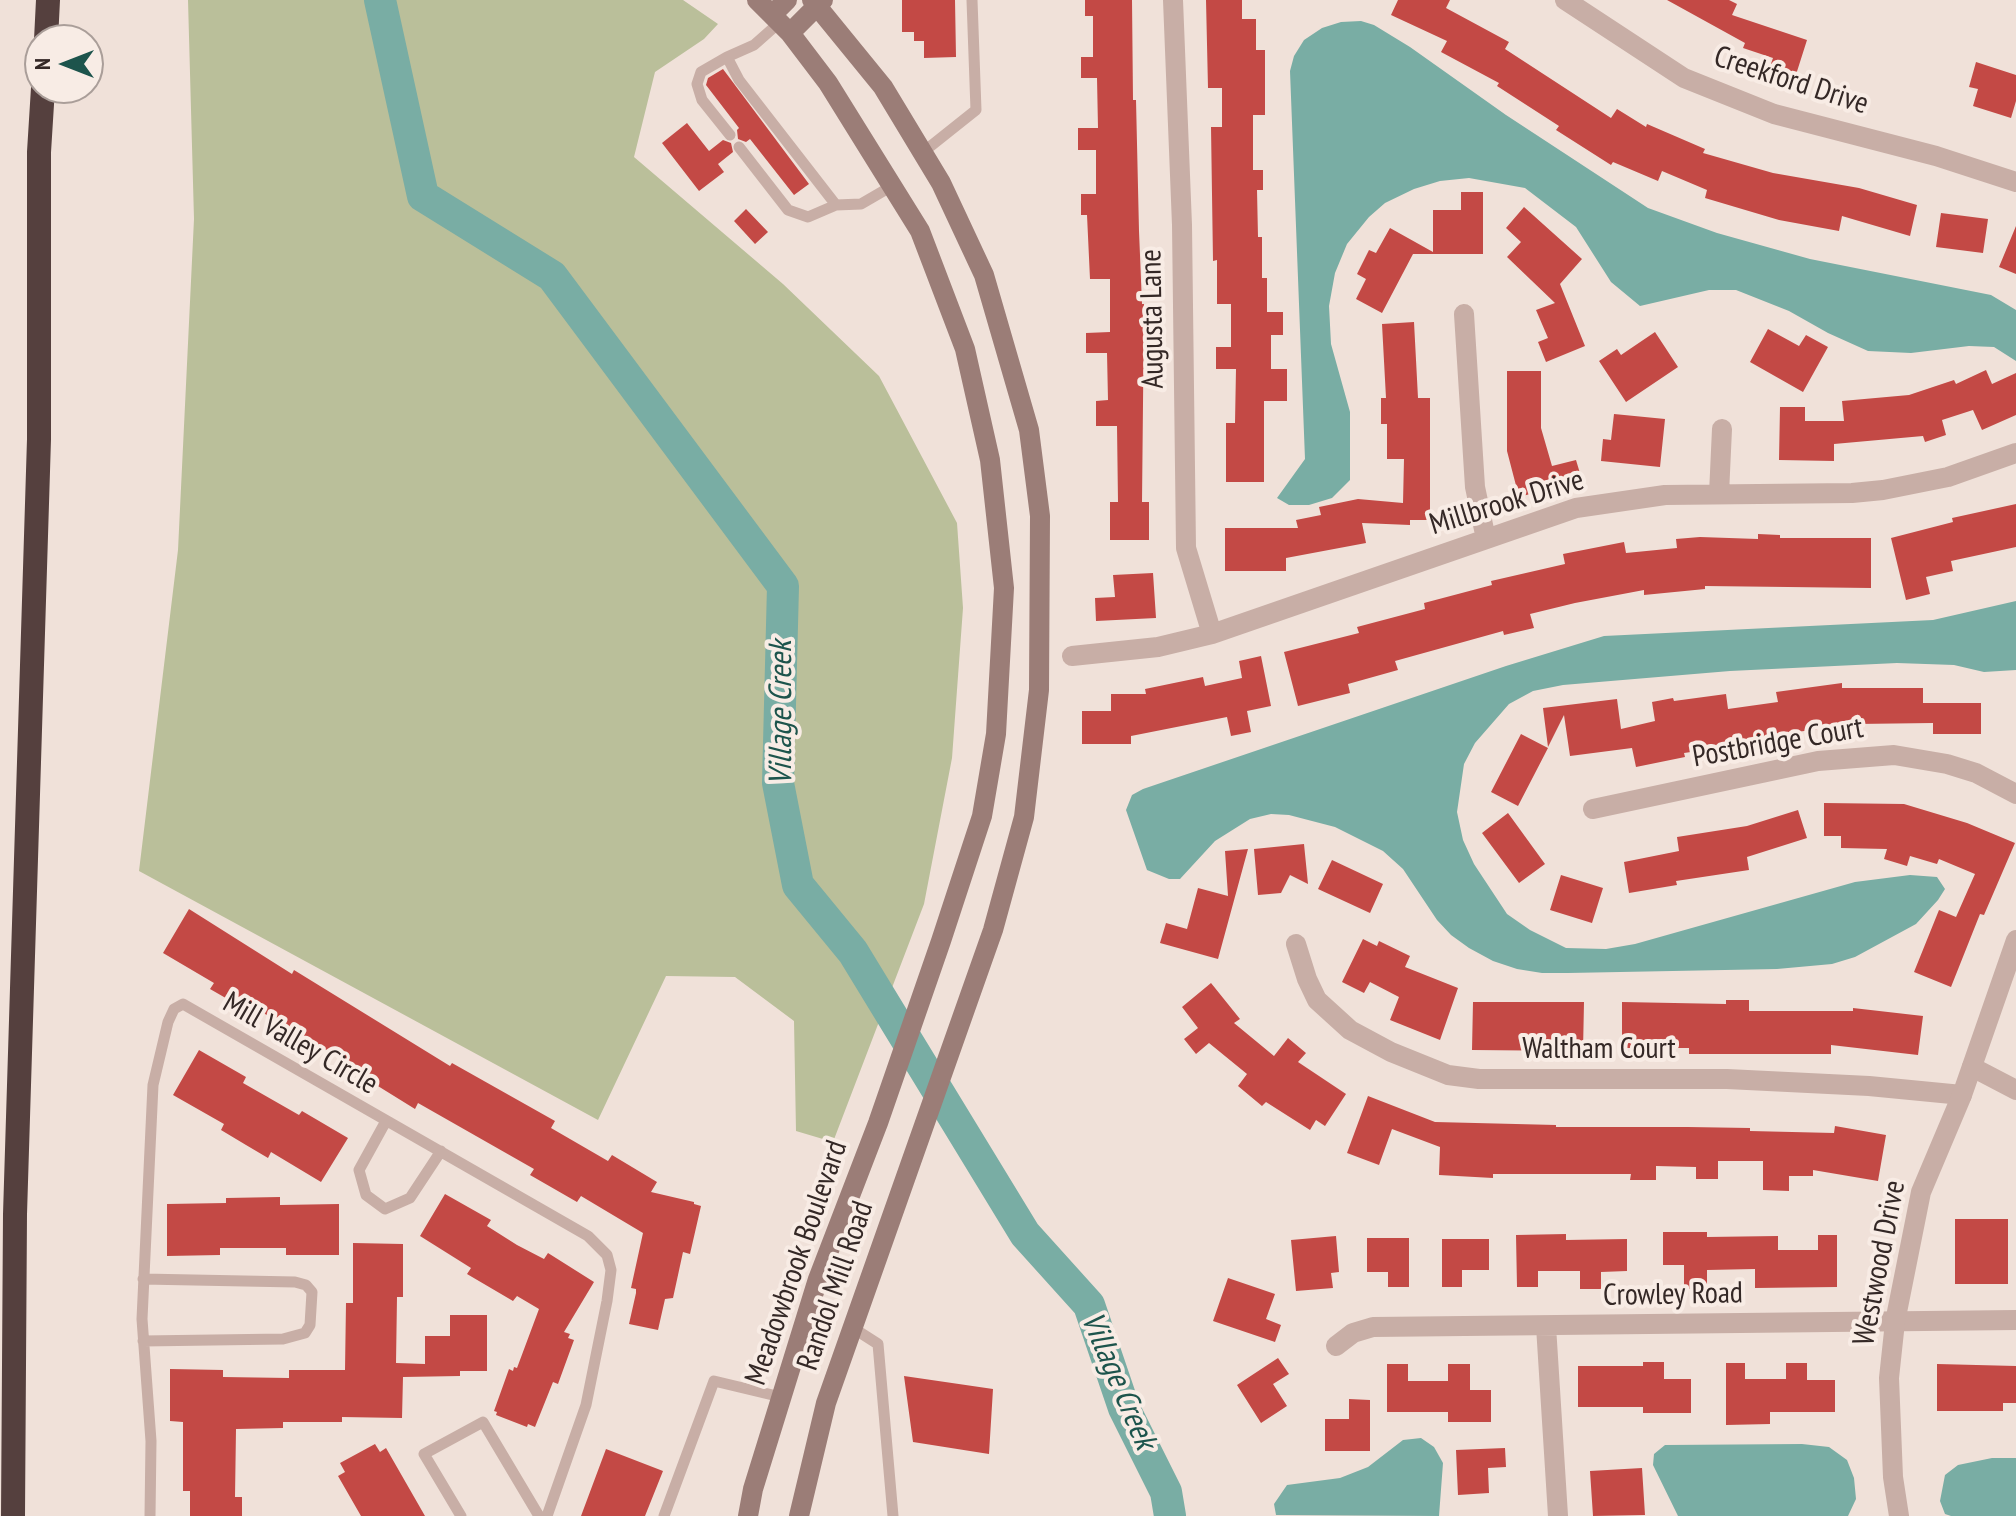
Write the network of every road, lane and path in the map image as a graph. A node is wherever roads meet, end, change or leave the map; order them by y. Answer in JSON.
{"nodes":[{"id":1,"x":48,"y":0,"type":"edge"},
{"id":2,"x":757,"y":0,"type":"edge"},
{"id":3,"x":972,"y":0,"type":"edge"},
{"id":4,"x":1173,"y":0,"type":"edge"},
{"id":5,"x":1565,"y":0,"type":"edge"},
{"id":6,"x":817,"y":2,"type":"edge"},
{"id":7,"x":782,"y":17,"type":"edge"},
{"id":8,"x":47,"y":24,"type":"edge"},
{"id":9,"x":727,"y":57,"type":"junction"},
{"id":10,"x":42,"y":104,"type":"edge"},
{"id":11,"x":730,"y":135,"type":"dead end"},
{"id":12,"x":739,"y":147,"type":"dead end"},
{"id":13,"x":922,"y":153,"type":"junction"},
{"id":14,"x":2016,"y":182,"type":"edge"},
{"id":15,"x":892,"y":186,"type":"junction"},
{"id":16,"x":836,"y":205,"type":"junction"},
{"id":17,"x":1464,"y":314,"type":"dead end"},
{"id":18,"x":1722,"y":429,"type":"dead end"},
{"id":19,"x":2016,"y":453,"type":"edge"},
{"id":20,"x":1719,"y":494,"type":"junction"},
{"id":21,"x":1486,"y":539,"type":"junction"},
{"id":22,"x":1212,"y":634,"type":"junction"},
{"id":23,"x":1072,"y":656,"type":"dead end"},
{"id":24,"x":2016,"y":794,"type":"edge"},
{"id":25,"x":1593,"y":809,"type":"dead end"},
{"id":26,"x":2016,"y":940,"type":"edge"},
{"id":27,"x":1296,"y":944,"type":"dead end"},
{"id":28,"x":1972,"y":1067,"type":"junction"},
{"id":29,"x":2016,"y":1090,"type":"edge"},
{"id":30,"x":1962,"y":1095,"type":"junction"},
{"id":31,"x":386,"y":1121,"type":"junction"},
{"id":32,"x":441,"y":1151,"type":"junction"},
{"id":33,"x":143,"y":1279,"type":"junction"},
{"id":34,"x":2016,"y":1320,"type":"edge"},
{"id":35,"x":1895,"y":1322,"type":"junction"},
{"id":36,"x":1546,"y":1326,"type":"junction"},
{"id":37,"x":853,"y":1328,"type":"junction"},
{"id":38,"x":143,"y":1341,"type":"junction"},
{"id":39,"x":1336,"y":1346,"type":"dead end"},
{"id":40,"x":781,"y":1397,"type":"junction"},
{"id":41,"x":753,"y":1489,"type":"junction"},
{"id":42,"x":13,"y":1516,"type":"edge"},
{"id":43,"x":150,"y":1516,"type":"edge"},
{"id":44,"x":461,"y":1516,"type":"edge"},
{"id":45,"x":539,"y":1516,"type":"edge"},
{"id":46,"x":547,"y":1516,"type":"edge"},
{"id":47,"x":664,"y":1516,"type":"edge"},
{"id":48,"x":739,"y":1516,"type":"edge"},
{"id":49,"x":748,"y":1516,"type":"edge"},
{"id":50,"x":799,"y":1516,"type":"edge"},
{"id":51,"x":893,"y":1516,"type":"edge"},
{"id":52,"x":1558,"y":1516,"type":"edge"},
{"id":53,"x":1899,"y":1516,"type":"edge"}],
"edges":[{"from":1,"to":8,"type":"highway"},
{"from":2,"to":7,"type":"main road","name":"Meadowbrook Boulevard"},
{"from":3,"to":13,"type":"lane"},
{"from":4,"to":22,"type":"street","name":"Augusta Lane"},
{"from":5,"to":14,"type":"street","name":"Creekford Drive"},
{"from":6,"to":7,"type":"main road"},
{"from":6,"to":13,"type":"main road","name":"Randol Mill Road"},
{"from":7,"to":9,"type":"lane"},
{"from":7,"to":15,"type":"main road","name":"Meadowbrook Boulevard"},
{"from":9,"to":11,"type":"lane"},
{"from":9,"to":16,"type":"lane"},
{"from":10,"to":42,"type":"highway"},
{"from":12,"to":16,"type":"lane"},
{"from":13,"to":37,"type":"main road","name":"Randol Mill Road"},
{"from":15,"to":16,"type":"lane"},
{"from":15,"to":40,"type":"main road","name":"Meadowbrook Boulevard"},
{"from":17,"to":21,"type":"street"},
{"from":18,"to":20,"type":"street"},
{"from":19,"to":20,"type":"street","name":"Millbrook Drive"},
{"from":20,"to":21,"type":"street","name":"Millbrook Drive"},
{"from":21,"to":22,"type":"street","name":"Millbrook Drive"},
{"from":22,"to":23,"type":"street","name":"Millbrook Drive"},
{"from":24,"to":25,"type":"street","name":"Postbridge Court"},
{"from":26,"to":28,"type":"street","name":"Westwood Drive"},
{"from":27,"to":30,"type":"street","name":"Waltham Court"},
{"from":28,"to":29,"type":"street"},
{"from":28,"to":30,"type":"street","name":"Westwood Drive"},
{"from":30,"to":35,"type":"street","name":"Westwood Drive"},
{"from":31,"to":32,"type":"lane","name":"Mill Valley Circle"},
{"from":31,"to":32,"type":"lane"},
{"from":31,"to":33,"type":"lane","name":"Mill Valley Circle"},
{"from":32,"to":46,"type":"lane","name":"Mill Valley Circle"},
{"from":33,"to":38,"type":"lane","name":"Mill Valley Circle"},
{"from":33,"to":38,"type":"lane"},
{"from":34,"to":35,"type":"street","name":"Crowley Road"},
{"from":35,"to":36,"type":"street","name":"Crowley Road"},
{"from":35,"to":53,"type":"street","name":"Westwood Drive"},
{"from":36,"to":39,"type":"street","name":"Crowley Road"},
{"from":36,"to":52,"type":"street"},
{"from":37,"to":50,"type":"main road","name":"Randol Mill Road"},
{"from":37,"to":51,"type":"lane"},
{"from":38,"to":43,"type":"lane","name":"Mill Valley Circle"},
{"from":40,"to":41,"type":"main road","name":"Meadowbrook Boulevard"},
{"from":40,"to":47,"type":"lane"},
{"from":41,"to":48,"type":"main road"},
{"from":41,"to":49,"type":"main road","name":"Meadowbrook Boulevard"},
{"from":44,"to":45,"type":"lane"}]}
